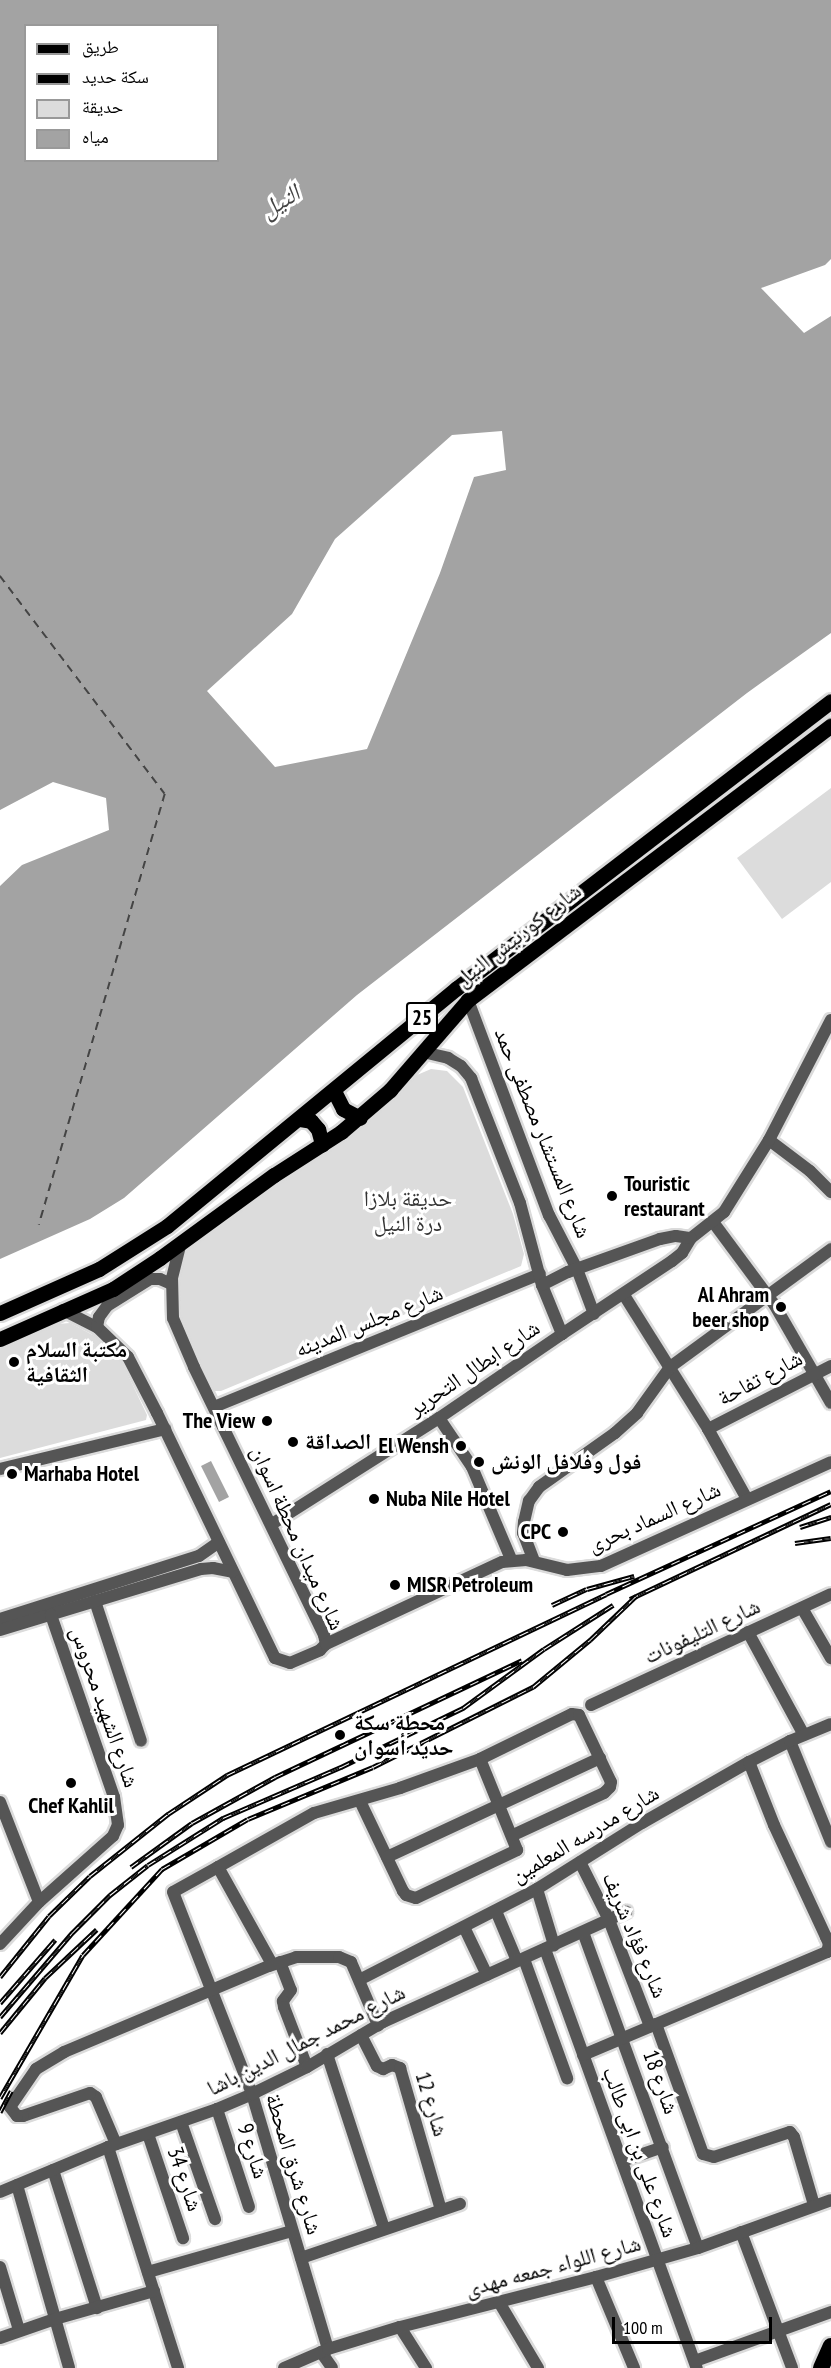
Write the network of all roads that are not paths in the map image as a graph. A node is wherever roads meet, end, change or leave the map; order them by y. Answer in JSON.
{"nodes":[{"id":1,"x":831,"y":701,"type":"edge"},
{"id":2,"x":831,"y":725,"type":"edge"},
{"id":3,"x":468,"y":1000,"type":"junction"},
{"id":4,"x":831,"y":1020,"type":"edge"},
{"id":5,"x":423,"y":1052,"type":"junction"},
{"id":6,"x":334,"y":1091,"type":"junction"},
{"id":7,"x":360,"y":1118,"type":"junction"},
{"id":8,"x":300,"y":1119,"type":"junction"},
{"id":9,"x":769,"y":1140,"type":"junction"},
{"id":10,"x":322,"y":1144,"type":"junction"},
{"id":11,"x":831,"y":1192,"type":"edge"},
{"id":12,"x":713,"y":1222,"type":"junction"},
{"id":13,"x":691,"y":1238,"type":"junction"},
{"id":14,"x":181,"y":1243,"type":"junction"},
{"id":15,"x":831,"y":1250,"type":"edge"},
{"id":16,"x":577,"y":1269,"type":"junction"},
{"id":17,"x":541,"y":1279,"type":"junction"},
{"id":18,"x":171,"y":1284,"type":"junction"},
{"id":19,"x":624,"y":1295,"type":"junction"},
{"id":20,"x":767,"y":1295,"type":"junction"},
{"id":21,"x":63,"y":1310,"type":"junction"},
{"id":22,"x":0,"y":1313,"type":"edge"},
{"id":23,"x":594,"y":1314,"type":"junction"},
{"id":24,"x":98,"y":1327,"type":"junction"},
{"id":25,"x":562,"y":1334,"type":"junction"},
{"id":26,"x":0,"y":1339,"type":"edge"},
{"id":27,"x":670,"y":1366,"type":"junction"},
{"id":28,"x":831,"y":1366,"type":"edge"},
{"id":29,"x":815,"y":1373,"type":"junction"},
{"id":30,"x":831,"y":1403,"type":"edge"},
{"id":31,"x":214,"y":1407,"type":"junction"},
{"id":32,"x":439,"y":1418,"type":"junction"},
{"id":33,"x":165,"y":1429,"type":"junction"},
{"id":34,"x":708,"y":1429,"type":"junction"},
{"id":35,"x":831,"y":1462,"type":"edge"},
{"id":36,"x":0,"y":1468,"type":"edge"},
{"id":37,"x":747,"y":1499,"type":"junction"},
{"id":38,"x":272,"y":1524,"type":"junction"},
{"id":39,"x":219,"y":1542,"type":"junction"},
{"id":40,"x":511,"y":1559,"type":"junction"},
{"id":41,"x":534,"y":1561,"type":"junction"},
{"id":42,"x":233,"y":1572,"type":"junction"},
{"id":43,"x":831,"y":1594,"type":"edge"},
{"id":44,"x":95,"y":1602,"type":"junction"},
{"id":45,"x":802,"y":1608,"type":"junction"},
{"id":46,"x":51,"y":1615,"type":"junction"},
{"id":47,"x":0,"y":1619,"type":"edge"},
{"id":48,"x":0,"y":1630,"type":"edge"},
{"id":49,"x":748,"y":1632,"type":"junction"},
{"id":50,"x":326,"y":1644,"type":"junction"},
{"id":51,"x":831,"y":1658,"type":"edge"},
{"id":52,"x":591,"y":1705,"type":"dead end"},
{"id":53,"x":831,"y":1724,"type":"edge"},
{"id":54,"x":804,"y":1735,"type":"junction"},
{"id":55,"x":141,"y":1741,"type":"dead end"},
{"id":56,"x":790,"y":1741,"type":"junction"},
{"id":57,"x":600,"y":1758,"type":"junction"},
{"id":58,"x":480,"y":1759,"type":"junction"},
{"id":59,"x":749,"y":1762,"type":"junction"},
{"id":60,"x":0,"y":1802,"type":"edge"},
{"id":61,"x":360,"y":1802,"type":"junction"},
{"id":62,"x":499,"y":1803,"type":"junction"},
{"id":63,"x":829,"y":1828,"type":"edge"},
{"id":64,"x":515,"y":1841,"type":"junction"},
{"id":65,"x":831,"y":1842,"type":"edge"},
{"id":66,"x":387,"y":1857,"type":"junction"},
{"id":67,"x":580,"y":1862,"type":"junction"},
{"id":68,"x":218,"y":1867,"type":"junction"},
{"id":69,"x":537,"y":1889,"type":"junction"},
{"id":70,"x":39,"y":1902,"type":"junction"},
{"id":71,"x":496,"y":1911,"type":"junction"},
{"id":72,"x":626,"y":1912,"type":"dead end"},
{"id":73,"x":609,"y":1920,"type":"junction"},
{"id":74,"x":464,"y":1927,"type":"junction"},
{"id":75,"x":583,"y":1932,"type":"junction"},
{"id":76,"x":0,"y":1944,"type":"edge"},
{"id":77,"x":550,"y":1947,"type":"junction"},
{"id":78,"x":520,"y":1960,"type":"junction"},
{"id":79,"x":276,"y":1963,"type":"junction"},
{"id":80,"x":487,"y":1975,"type":"junction"},
{"id":81,"x":361,"y":1979,"type":"junction"},
{"id":82,"x":211,"y":1990,"type":"junction"},
{"id":83,"x":378,"y":2025,"type":"junction"},
{"id":84,"x":653,"y":2025,"type":"junction"},
{"id":85,"x":361,"y":2035,"type":"junction"},
{"id":86,"x":623,"y":2038,"type":"junction"},
{"id":87,"x":327,"y":2054,"type":"junction"},
{"id":88,"x":583,"y":2055,"type":"junction"},
{"id":89,"x":307,"y":2067,"type":"junction"},
{"id":90,"x":567,"y":2078,"type":"dead end"},
{"id":91,"x":252,"y":2094,"type":"junction"},
{"id":92,"x":217,"y":2109,"type":"junction"},
{"id":93,"x":181,"y":2122,"type":"junction"},
{"id":94,"x":148,"y":2133,"type":"junction"},
{"id":95,"x":112,"y":2146,"type":"junction"},
{"id":96,"x":663,"y":2147,"type":"junction"},
{"id":97,"x":621,"y":2161,"type":"junction"},
{"id":98,"x":53,"y":2170,"type":"junction"},
{"id":99,"x":17,"y":2184,"type":"junction"},
{"id":100,"x":0,"y":2192,"type":"edge"},
{"id":101,"x":831,"y":2200,"type":"edge"},
{"id":102,"x":460,"y":2204,"type":"dead end"},
{"id":103,"x":814,"y":2205,"type":"junction"},
{"id":104,"x":249,"y":2206,"type":"dead end"},
{"id":105,"x":441,"y":2210,"type":"junction"},
{"id":106,"x":215,"y":2219,"type":"dead end"},
{"id":107,"x":384,"y":2228,"type":"junction"},
{"id":108,"x":292,"y":2231,"type":"junction"},
{"id":109,"x":741,"y":2232,"type":"junction"},
{"id":110,"x":183,"y":2238,"type":"dead end"},
{"id":111,"x":698,"y":2248,"type":"junction"},
{"id":112,"x":301,"y":2258,"type":"junction"},
{"id":113,"x":657,"y":2260,"type":"junction"},
{"id":114,"x":0,"y":2267,"type":"edge"},
{"id":115,"x":148,"y":2272,"type":"junction"},
{"id":116,"x":596,"y":2277,"type":"junction"},
{"id":117,"x":154,"y":2291,"type":"junction"},
{"id":118,"x":499,"y":2302,"type":"junction"},
{"id":119,"x":97,"y":2308,"type":"junction"},
{"id":120,"x":831,"y":2312,"type":"edge"},
{"id":121,"x":55,"y":2319,"type":"junction"},
{"id":122,"x":400,"y":2327,"type":"junction"},
{"id":123,"x":19,"y":2330,"type":"junction"},
{"id":124,"x":778,"y":2331,"type":"junction"},
{"id":125,"x":0,"y":2338,"type":"edge"},
{"id":126,"x":831,"y":2346,"type":"edge"},
{"id":127,"x":325,"y":2351,"type":"junction"},
{"id":128,"x":696,"y":2365,"type":"edge"},
{"id":129,"x":69,"y":2368,"type":"edge"},
{"id":130,"x":178,"y":2368,"type":"edge"},
{"id":131,"x":284,"y":2368,"type":"edge"},
{"id":132,"x":332,"y":2368,"type":"edge"},
{"id":133,"x":426,"y":2368,"type":"edge"},
{"id":134,"x":538,"y":2368,"type":"edge"},
{"id":135,"x":634,"y":2368,"type":"edge"},
{"id":136,"x":792,"y":2368,"type":"edge"},
{"id":137,"x":821,"y":2368,"type":"edge"}],
"edges":[{"from":1,"to":6,"type":"main road","name":"شارع كورنيش النيل","number":"25"},
{"from":2,"to":3,"type":"main road","name":"شارع كورنيش النيل","number":"25"},
{"from":3,"to":5,"type":"main road","name":"شارع كورنيش النيل","number":"25"},
{"from":3,"to":16,"type":"street","name":"شارع المستشار مصطفى حمد"},
{"from":4,"to":9,"type":"street","name":"شارع ابطال التحرير"},
{"from":5,"to":7,"type":"main road","name":"شارع كورنيش النيل","number":"25"},
{"from":5,"to":17,"type":"street","name":"شارع المستشار مصطفى حمد"},
{"from":6,"to":7,"type":"main road"},
{"from":6,"to":8,"type":"main road","name":"شارع كورنيش النيل","number":"25"},
{"from":7,"to":10,"type":"main road","name":"شارع كورنيش النيل","number":"25"},
{"from":8,"to":10,"type":"main road"},
{"from":8,"to":22,"type":"main road","name":"شارع كورنيش النيل","number":"25"},
{"from":9,"to":11,"type":"street"},
{"from":9,"to":12,"type":"street","name":"شارع ابطال التحرير"},
{"from":10,"to":14,"type":"main road","name":"شارع كورنيش النيل","number":"25"},
{"from":12,"to":13,"type":"street","name":"شارع ابطال التحرير"},
{"from":12,"to":20,"type":"street"},
{"from":13,"to":16,"type":"street","name":"شارع ابطال التحرير"},
{"from":13,"to":19,"type":"street","name":"شارع ابطال التحرير"},
{"from":14,"to":18,"type":"street","name":"شارع ميدان محطة اسوان"},
{"from":14,"to":21,"type":"main road","name":"شارع كورنيش النيل","number":"25"},
{"from":15,"to":20,"type":"street"},
{"from":16,"to":17,"type":"street","name":"شارع ابطال التحرير"},
{"from":16,"to":23,"type":"street","name":"شارع المستشار مصطفى حمد"},
{"from":17,"to":25,"type":"street","name":"شارع المستشار مصطفى حمد"},
{"from":17,"to":31,"type":"street","name":"شارع مجلس المدينه"},
{"from":18,"to":24,"type":"street"},
{"from":18,"to":31,"type":"street","name":"شارع ميدان محطة اسوان"},
{"from":19,"to":23,"type":"street","name":"شارع ابطال التحرير"},
{"from":19,"to":27,"type":"street"},
{"from":20,"to":27,"type":"street"},
{"from":20,"to":29,"type":"street"},
{"from":21,"to":24,"type":"street","name":"شارع ميدان محطة اسوان"},
{"from":21,"to":26,"type":"main road","name":"شارع كورنيش النيل","number":"25"},
{"from":23,"to":25,"type":"street","name":"شارع ابطال التحرير"},
{"from":24,"to":33,"type":"street","name":"شارع ميدان محطة اسوان"},
{"from":25,"to":32,"type":"street","name":"شارع ابطال التحرير"},
{"from":27,"to":34,"type":"street"},
{"from":27,"to":41,"type":"street"},
{"from":28,"to":29,"type":"street","name":"شارع تفاحة"},
{"from":29,"to":30,"type":"street"},
{"from":29,"to":34,"type":"street","name":"شارع تفاحة"},
{"from":31,"to":38,"type":"street","name":"شارع ميدان محطة اسوان"},
{"from":32,"to":38,"type":"street","name":"شارع ابطال التحرير"},
{"from":32,"to":40,"type":"street"},
{"from":33,"to":36,"type":"street"},
{"from":33,"to":39,"type":"street","name":"شارع ميدان محطة اسوان"},
{"from":34,"to":37,"type":"street"},
{"from":35,"to":37,"type":"street","name":"شارع السماد بحرى"},
{"from":37,"to":41,"type":"street","name":"شارع السماد بحرى"},
{"from":38,"to":50,"type":"street","name":"شارع ميدان محطة اسوان"},
{"from":39,"to":42,"type":"street","name":"شارع ميدان محطة اسوان"},
{"from":39,"to":47,"type":"street"},
{"from":40,"to":41,"type":"street","name":"شارع السماد بحرى"},
{"from":40,"to":50,"type":"street","name":"شارع السماد بحرى"},
{"from":42,"to":44,"type":"street"},
{"from":42,"to":50,"type":"street","name":"شارع ميدان محطة اسوان"},
{"from":43,"to":45,"type":"street","name":"شارع التليفونات"},
{"from":44,"to":46,"type":"street"},
{"from":44,"to":55,"type":"street"},
{"from":45,"to":49,"type":"street","name":"شارع التليفونات"},
{"from":45,"to":51,"type":"street"},
{"from":46,"to":48,"type":"street"},
{"from":46,"to":70,"type":"street","name":"شارع الشهيد محروس"},
{"from":49,"to":52,"type":"street","name":"شارع التليفونات"},
{"from":49,"to":54,"type":"street"},
{"from":53,"to":54,"type":"street","name":"شارع مدرسه المعلمين"},
{"from":54,"to":56,"type":"street","name":"شارع مدرسه المعلمين"},
{"from":56,"to":59,"type":"street","name":"شارع مدرسه المعلمين"},
{"from":56,"to":63,"type":"street"},
{"from":57,"to":58,"type":"street"},
{"from":57,"to":62,"type":"street"},
{"from":57,"to":64,"type":"street"},
{"from":58,"to":61,"type":"street"},
{"from":58,"to":62,"type":"street"},
{"from":59,"to":67,"type":"street","name":"شارع مدرسه المعلمين"},
{"from":59,"to":84,"type":"street"},
{"from":60,"to":70,"type":"street"},
{"from":61,"to":66,"type":"street"},
{"from":61,"to":68,"type":"street"},
{"from":62,"to":64,"type":"street"},
{"from":62,"to":66,"type":"street"},
{"from":63,"to":65,"type":"street"},
{"from":64,"to":66,"type":"street"},
{"from":67,"to":69,"type":"street","name":"شارع مدرسه المعلمين"},
{"from":67,"to":73,"type":"street","name":"شارع فؤاد شريف"},
{"from":68,"to":79,"type":"street"},
{"from":68,"to":82,"type":"street","name":"شارع شرق المحطة"},
{"from":69,"to":71,"type":"street","name":"شارع مدرسه المعلمين"},
{"from":69,"to":77,"type":"street","name":"شارع على بن ابى طالب"},
{"from":70,"to":76,"type":"street"},
{"from":71,"to":74,"type":"street","name":"شارع مدرسه المعلمين"},
{"from":71,"to":78,"type":"street"},
{"from":72,"to":73,"type":"street","name":"شارع محمد جمال الدين باشا"},
{"from":73,"to":75,"type":"street","name":"شارع محمد جمال الدين باشا"},
{"from":73,"to":84,"type":"street","name":"شارع فؤاد شريف"},
{"from":74,"to":80,"type":"street"},
{"from":74,"to":81,"type":"street","name":"شارع مدرسه المعلمين"},
{"from":75,"to":77,"type":"street","name":"شارع محمد جمال الدين باشا"},
{"from":75,"to":86,"type":"street","name":"شارع 18"},
{"from":77,"to":78,"type":"street","name":"شارع محمد جمال الدين باشا"},
{"from":77,"to":88,"type":"street","name":"شارع على بن ابى طالب"},
{"from":78,"to":80,"type":"street","name":"شارع محمد جمال الدين باشا"},
{"from":78,"to":90,"type":"street"},
{"from":79,"to":81,"type":"street"},
{"from":79,"to":82,"type":"street"},
{"from":79,"to":89,"type":"street"},
{"from":80,"to":83,"type":"street","name":"شارع محمد جمال الدين باشا"},
{"from":81,"to":83,"type":"street"},
{"from":82,"to":91,"type":"street","name":"شارع شرق المحطة"},
{"from":82,"to":95,"type":"street"},
{"from":83,"to":85,"type":"street","name":"شارع محمد جمال الدين باشا"},
{"from":84,"to":86,"type":"street"},
{"from":84,"to":103,"type":"street","name":"شارع فؤاد شريف"},
{"from":85,"to":87,"type":"street","name":"شارع محمد جمال الدين باشا"},
{"from":85,"to":105,"type":"street","name":"شارع 12"},
{"from":86,"to":88,"type":"street"},
{"from":86,"to":96,"type":"street","name":"شارع 18"},
{"from":87,"to":89,"type":"street","name":"شارع محمد جمال الدين باشا"},
{"from":87,"to":107,"type":"street"},
{"from":88,"to":97,"type":"street","name":"شارع على بن ابى طالب"},
{"from":89,"to":91,"type":"street","name":"شارع محمد جمال الدين باشا"},
{"from":91,"to":92,"type":"street","name":"شارع محمد جمال الدين باشا"},
{"from":91,"to":108,"type":"street","name":"شارع شرق المحطة"},
{"from":92,"to":93,"type":"street","name":"شارع محمد جمال الدين باشا"},
{"from":92,"to":104,"type":"street","name":"شارع 9"},
{"from":93,"to":94,"type":"street","name":"شارع محمد جمال الدين باشا"},
{"from":93,"to":106,"type":"street"},
{"from":94,"to":95,"type":"street","name":"شارع محمد جمال الدين باشا"},
{"from":94,"to":110,"type":"street","name":"شارع 34"},
{"from":95,"to":98,"type":"street","name":"شارع محمد جمال الدين باشا"},
{"from":95,"to":115,"type":"street"},
{"from":96,"to":97,"type":"street"},
{"from":96,"to":111,"type":"street","name":"شارع 18"},
{"from":97,"to":113,"type":"street","name":"شارع على بن ابى طالب"},
{"from":98,"to":99,"type":"street","name":"شارع محمد جمال الدين باشا"},
{"from":98,"to":119,"type":"street"},
{"from":99,"to":100,"type":"street","name":"شارع محمد جمال الدين باشا"},
{"from":99,"to":121,"type":"street"},
{"from":101,"to":103,"type":"street","name":"شارع اللواء جمعه مهدى"},
{"from":102,"to":105,"type":"street"},
{"from":103,"to":109,"type":"street","name":"شارع اللواء جمعه مهدى"},
{"from":105,"to":107,"type":"street"},
{"from":107,"to":112,"type":"street"},
{"from":108,"to":112,"type":"street","name":"شارع شرق المحطة"},
{"from":108,"to":115,"type":"street"},
{"from":109,"to":111,"type":"street","name":"شارع اللواء جمعه مهدى"},
{"from":109,"to":124,"type":"street"},
{"from":111,"to":113,"type":"street","name":"شارع اللواء جمعه مهدى"},
{"from":112,"to":127,"type":"street","name":"شارع شرق المحطة"},
{"from":113,"to":116,"type":"street","name":"شارع اللواء جمعه مهدى"},
{"from":113,"to":128,"type":"street","name":"شارع على بن ابى طالب"},
{"from":114,"to":123,"type":"street"},
{"from":115,"to":117,"type":"street"},
{"from":116,"to":118,"type":"street","name":"شارع اللواء جمعه مهدى"},
{"from":116,"to":135,"type":"street"},
{"from":117,"to":119,"type":"street"},
{"from":117,"to":130,"type":"street"},
{"from":118,"to":122,"type":"street","name":"شارع اللواء جمعه مهدى"},
{"from":118,"to":134,"type":"street"},
{"from":119,"to":121,"type":"street"},
{"from":120,"to":124,"type":"street"},
{"from":121,"to":123,"type":"street"},
{"from":121,"to":129,"type":"street"},
{"from":122,"to":127,"type":"street","name":"شارع اللواء جمعه مهدى"},
{"from":122,"to":133,"type":"street"},
{"from":123,"to":125,"type":"street"},
{"from":124,"to":128,"type":"street"},
{"from":124,"to":136,"type":"street"},
{"from":126,"to":137,"type":"highway"},
{"from":127,"to":131,"type":"street","name":"شارع اللواء جمعه مهدى"},
{"from":127,"to":132,"type":"street","name":"شارع شرق المحطة"}]}
